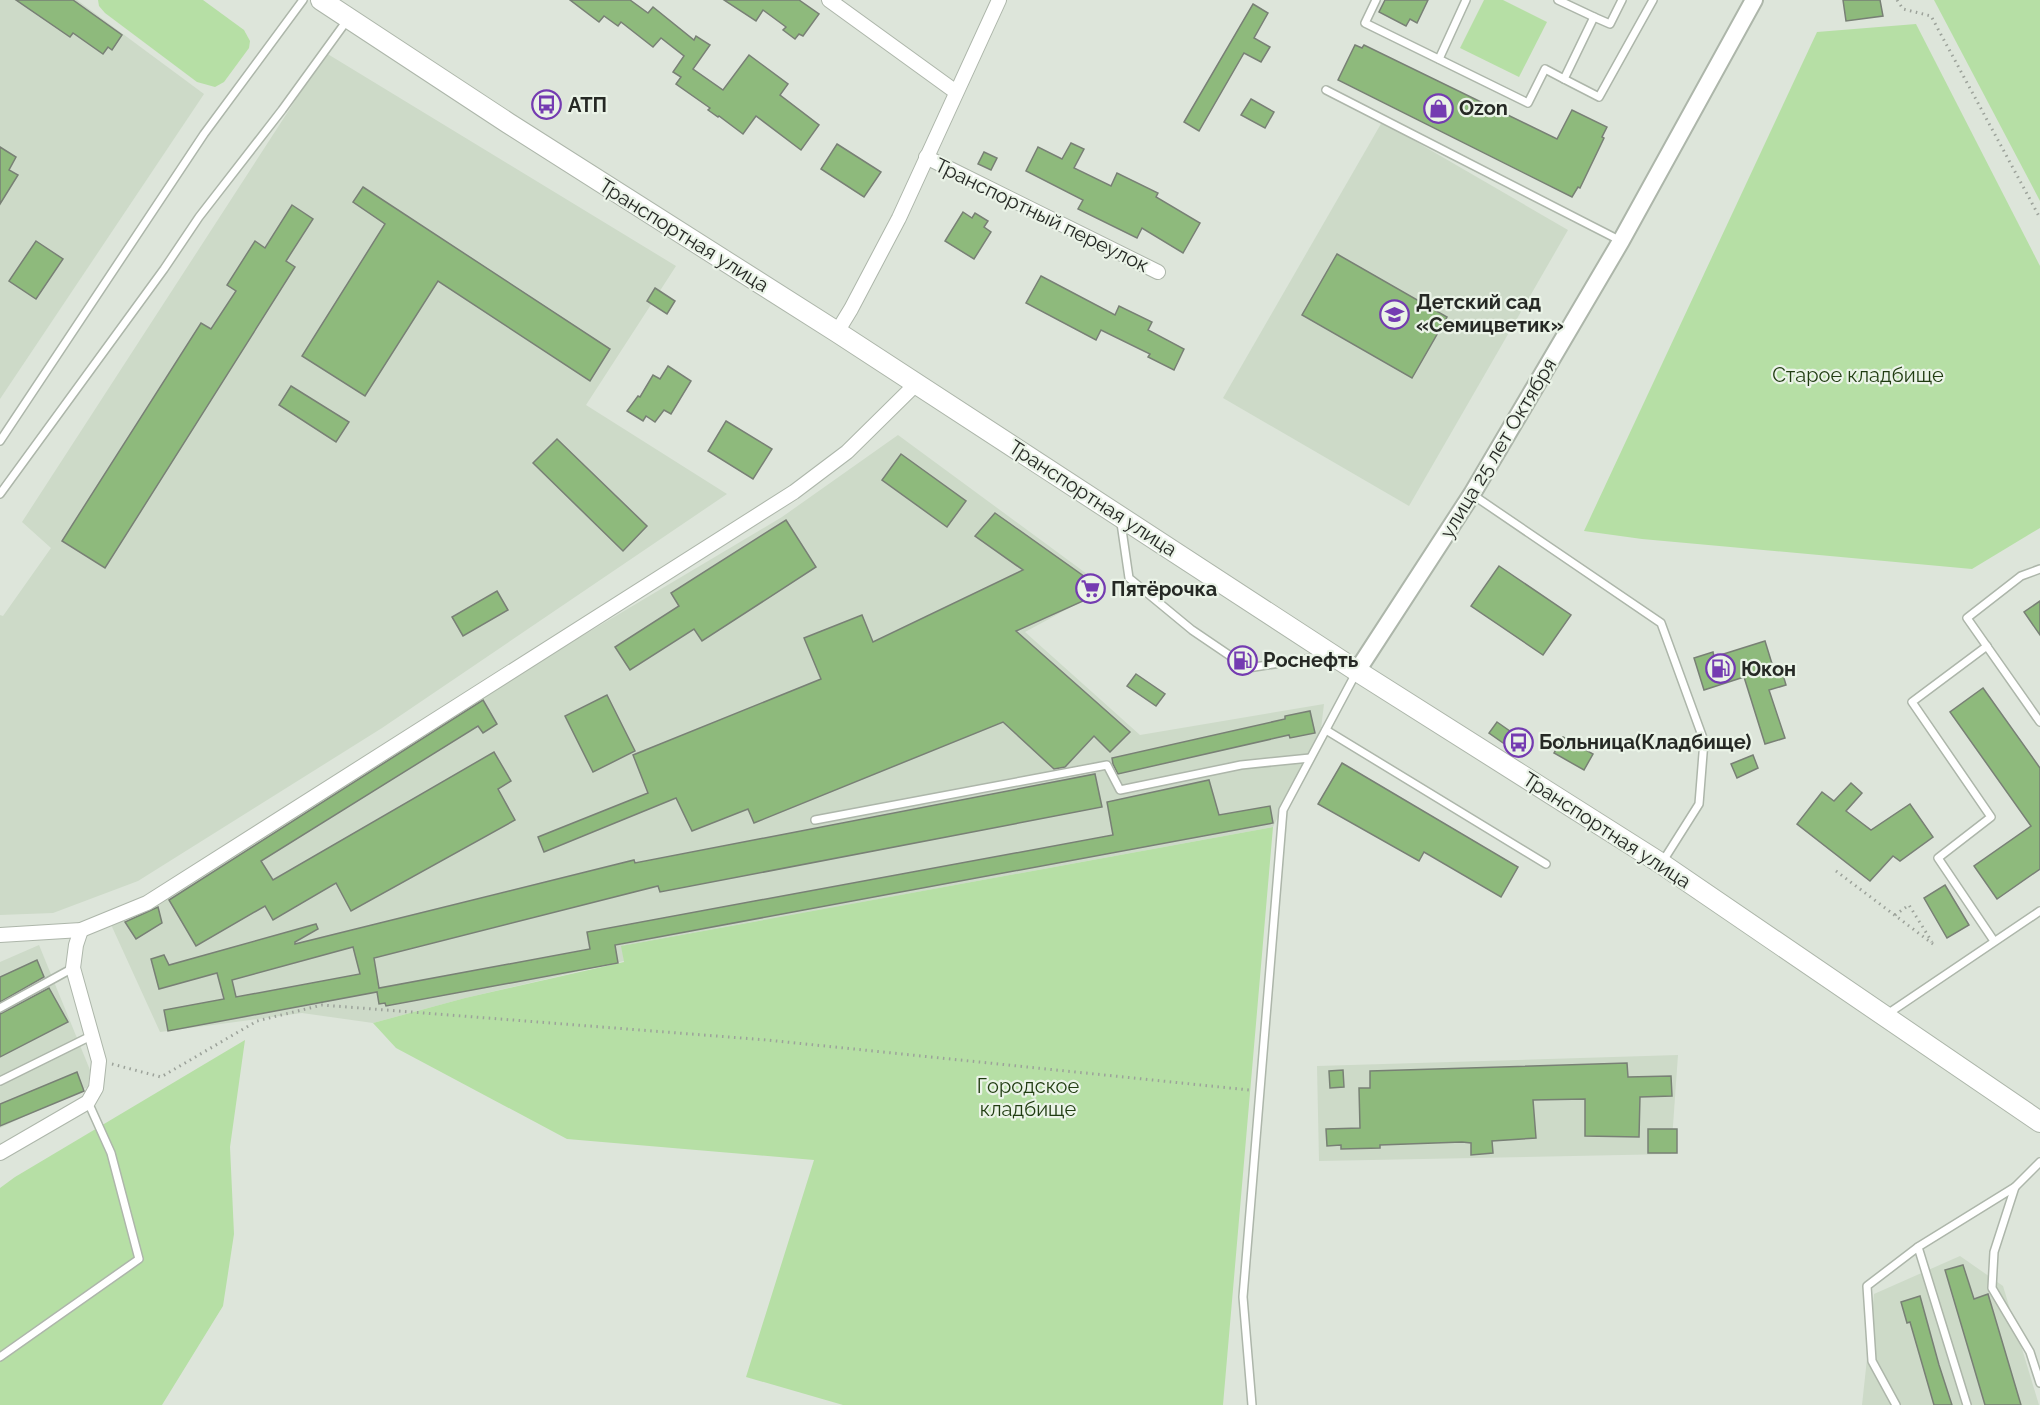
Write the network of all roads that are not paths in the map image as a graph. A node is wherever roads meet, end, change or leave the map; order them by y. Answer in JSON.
{"nodes":[{"id":1,"x":303,"y":0,"type":"edge"},
{"id":2,"x":321,"y":0,"type":"edge"},
{"id":3,"x":829,"y":0,"type":"edge"},
{"id":4,"x":999,"y":0,"type":"edge"},
{"id":5,"x":1376,"y":0,"type":"edge"},
{"id":6,"x":1466,"y":0,"type":"edge"},
{"id":7,"x":1558,"y":0,"type":"edge"},
{"id":8,"x":1622,"y":0,"type":"edge"},
{"id":9,"x":1653,"y":0,"type":"edge"},
{"id":10,"x":1754,"y":0,"type":"edge"},
{"id":11,"x":1594,"y":17,"type":"junction"},
{"id":12,"x":348,"y":19,"type":"junction"},
{"id":13,"x":1439,"y":59,"type":"junction"},
{"id":14,"x":1564,"y":79,"type":"junction"},
{"id":15,"x":1326,"y":90,"type":"dead end"},
{"id":16,"x":956,"y":92,"type":"junction"},
{"id":17,"x":926,"y":157,"type":"junction"},
{"id":18,"x":1621,"y":241,"type":"junction"},
{"id":19,"x":1158,"y":272,"type":"dead end"},
{"id":20,"x":837,"y":332,"type":"junction"},
{"id":21,"x":916,"y":384,"type":"junction"},
{"id":22,"x":0,"y":441,"type":"edge"},
{"id":23,"x":0,"y":494,"type":"edge"},
{"id":24,"x":1472,"y":494,"type":"junction"},
{"id":25,"x":1120,"y":516,"type":"junction"},
{"id":26,"x":2040,"y":569,"type":"edge"},
{"id":27,"x":1987,"y":646,"type":"junction"},
{"id":28,"x":1334,"y":654,"type":"junction"},
{"id":29,"x":1357,"y":671,"type":"junction"},
{"id":30,"x":2040,"y":722,"type":"edge"},
{"id":31,"x":1326,"y":729,"type":"junction"},
{"id":32,"x":1310,"y":758,"type":"junction"},
{"id":33,"x":815,"y":820,"type":"dead end"},
{"id":34,"x":1546,"y":864,"type":"dead end"},
{"id":35,"x":1662,"y":864,"type":"junction"},
{"id":36,"x":2040,"y":911,"type":"edge"},
{"id":37,"x":81,"y":930,"type":"junction"},
{"id":38,"x":0,"y":935,"type":"edge"},
{"id":39,"x":1994,"y":941,"type":"junction"},
{"id":40,"x":73,"y":968,"type":"junction"},
{"id":41,"x":0,"y":1008,"type":"edge"},
{"id":42,"x":1884,"y":1017,"type":"junction"},
{"id":43,"x":93,"y":1035,"type":"junction"},
{"id":44,"x":0,"y":1080,"type":"edge"},
{"id":45,"x":88,"y":1102,"type":"junction"},
{"id":46,"x":2040,"y":1122,"type":"edge"},
{"id":47,"x":0,"y":1153,"type":"edge"},
{"id":48,"x":2040,"y":1162,"type":"edge"},
{"id":49,"x":2015,"y":1187,"type":"junction"},
{"id":50,"x":1918,"y":1247,"type":"junction"},
{"id":51,"x":0,"y":1358,"type":"edge"},
{"id":52,"x":2040,"y":1383,"type":"edge"},
{"id":53,"x":1252,"y":1405,"type":"edge"},
{"id":54,"x":1896,"y":1405,"type":"edge"},
{"id":55,"x":1967,"y":1405,"type":"edge"}],
"edges":[{"from":1,"to":22,"type":"lane"},
{"from":2,"to":12,"type":"main road","name":"Транспортная улица"},
{"from":3,"to":16,"type":"street"},
{"from":4,"to":16,"type":"street"},
{"from":5,"to":13,"type":"lane"},
{"from":6,"to":13,"type":"lane"},
{"from":7,"to":11,"type":"lane"},
{"from":8,"to":11,"type":"lane"},
{"from":9,"to":14,"type":"lane"},
{"from":10,"to":18,"type":"street","name":"улица 25 лет Октября"},
{"from":11,"to":14,"type":"lane"},
{"from":12,"to":20,"type":"main road","name":"Транспортная улица"},
{"from":12,"to":23,"type":"lane"},
{"from":13,"to":14,"type":"lane"},
{"from":15,"to":18,"type":"lane"},
{"from":16,"to":17,"type":"street"},
{"from":17,"to":19,"type":"street","name":"Транспортный переулок"},
{"from":17,"to":20,"type":"street"},
{"from":18,"to":24,"type":"street","name":"улица 25 лет Октября"},
{"from":20,"to":21,"type":"main road","name":"Транспортная улица"},
{"from":21,"to":25,"type":"main road","name":"Транспортная улица"},
{"from":21,"to":37,"type":"street"},
{"from":24,"to":29,"type":"street","name":"улица 25 лет Октября"},
{"from":24,"to":35,"type":"lane"},
{"from":25,"to":28,"type":"main road","name":"Транспортная улица"},
{"from":25,"to":28,"type":"lane"},
{"from":26,"to":27,"type":"lane"},
{"from":27,"to":30,"type":"lane"},
{"from":27,"to":39,"type":"lane"},
{"from":28,"to":29,"type":"main road","name":"Транспортная улица"},
{"from":29,"to":31,"type":"lane"},
{"from":29,"to":35,"type":"main road","name":"Транспортная улица"},
{"from":31,"to":32,"type":"lane"},
{"from":31,"to":34,"type":"lane"},
{"from":32,"to":33,"type":"lane"},
{"from":32,"to":53,"type":"lane"},
{"from":35,"to":42,"type":"main road","name":"Транспортная улица"},
{"from":36,"to":39,"type":"lane"},
{"from":37,"to":38,"type":"street"},
{"from":37,"to":40,"type":"street"},
{"from":39,"to":42,"type":"lane"},
{"from":40,"to":41,"type":"lane"},
{"from":40,"to":43,"type":"street"},
{"from":42,"to":46,"type":"main road","name":"Транспортная улица"},
{"from":43,"to":44,"type":"lane"},
{"from":43,"to":45,"type":"street"},
{"from":45,"to":47,"type":"street"},
{"from":45,"to":51,"type":"lane"},
{"from":48,"to":49,"type":"lane"},
{"from":49,"to":50,"type":"lane"},
{"from":49,"to":52,"type":"lane"},
{"from":50,"to":54,"type":"lane"},
{"from":50,"to":55,"type":"lane"}]}
